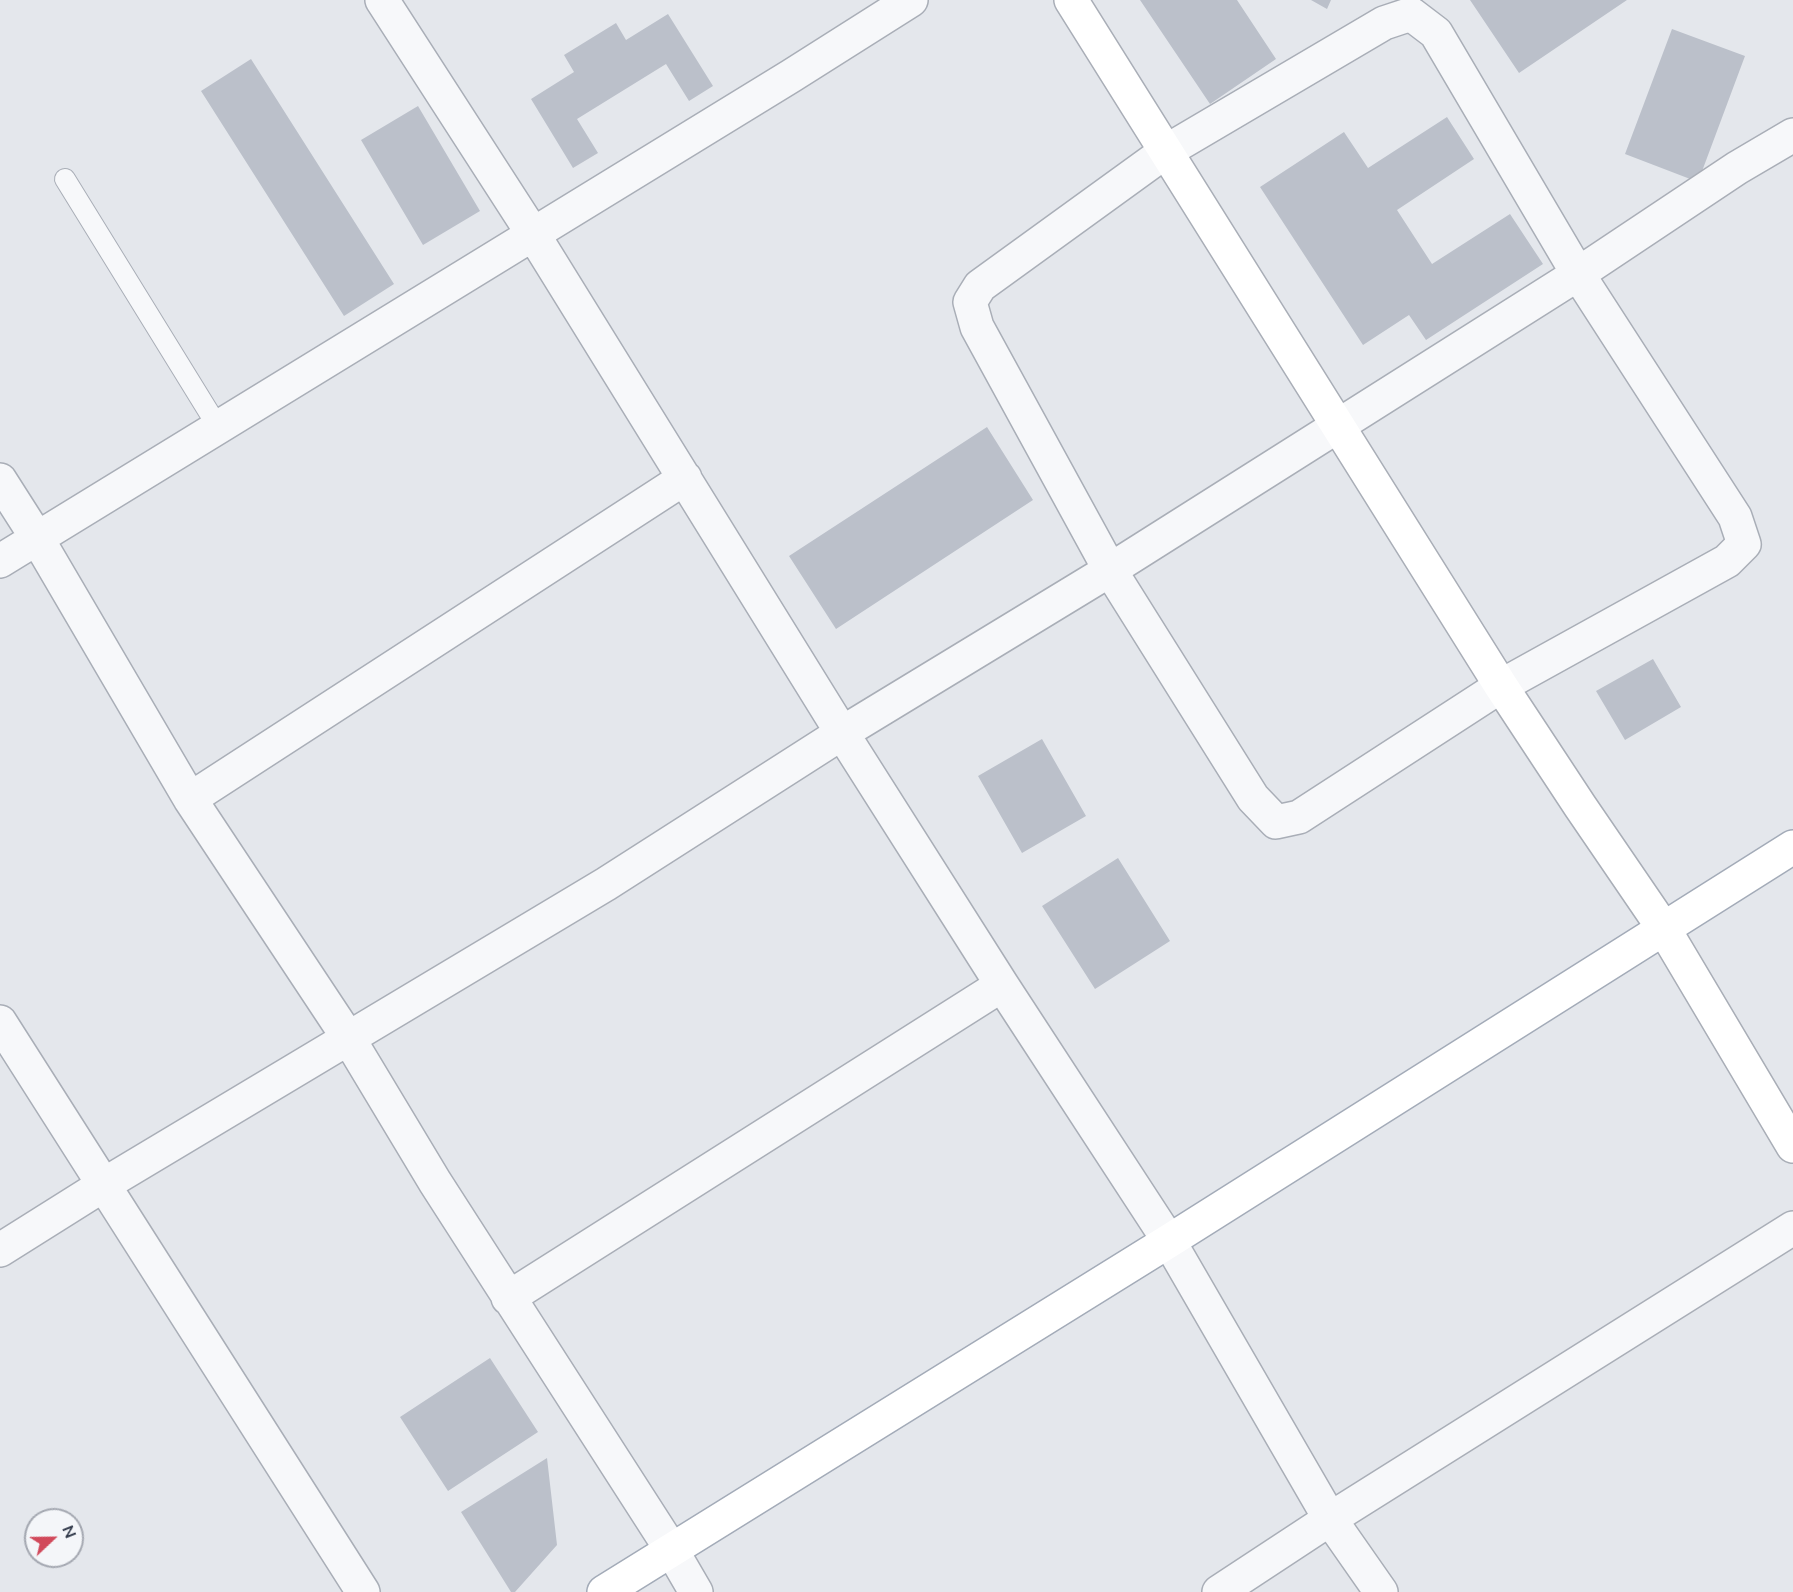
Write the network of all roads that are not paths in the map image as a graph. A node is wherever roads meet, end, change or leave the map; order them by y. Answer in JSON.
{"nodes":[{"id":1,"x":382,"y":0,"type":"edge"},
{"id":2,"x":911,"y":0,"type":"edge"},
{"id":3,"x":1071,"y":0,"type":"edge"},
{"id":4,"x":1793,"y":135,"type":"edge"},
{"id":5,"x":1165,"y":152,"type":"junction"},
{"id":6,"x":65,"y":179,"type":"dead end"},
{"id":7,"x":533,"y":234,"type":"junction"},
{"id":8,"x":1578,"y":274,"type":"junction"},
{"id":9,"x":1338,"y":426,"type":"junction"},
{"id":10,"x":218,"y":427,"type":"junction"},
{"id":11,"x":685,"y":478,"type":"junction"},
{"id":12,"x":0,"y":480,"type":"edge"},
{"id":13,"x":37,"y":538,"type":"junction"},
{"id":14,"x":0,"y":561,"type":"edge"},
{"id":15,"x":1110,"y":570,"type":"junction"},
{"id":16,"x":1501,"y":686,"type":"junction"},
{"id":17,"x":842,"y":733,"type":"junction"},
{"id":18,"x":189,"y":798,"type":"junction"},
{"id":19,"x":1793,"y":847,"type":"edge"},
{"id":20,"x":1664,"y":929,"type":"junction"},
{"id":21,"x":1002,"y":985,"type":"junction"},
{"id":22,"x":0,"y":1022,"type":"edge"},
{"id":23,"x":348,"y":1039,"type":"junction"},
{"id":24,"x":1793,"y":1146,"type":"edge"},
{"id":25,"x":105,"y":1184,"type":"junction"},
{"id":26,"x":1793,"y":1228,"type":"edge"},
{"id":27,"x":1169,"y":1241,"type":"junction"},
{"id":28,"x":0,"y":1250,"type":"edge"},
{"id":29,"x":508,"y":1298,"type":"junction"},
{"id":30,"x":1330,"y":1519,"type":"junction"},
{"id":31,"x":671,"y":1550,"type":"junction"},
{"id":32,"x":363,"y":1592,"type":"edge"},
{"id":33,"x":604,"y":1592,"type":"edge"},
{"id":34,"x":696,"y":1592,"type":"edge"},
{"id":35,"x":1218,"y":1592,"type":"edge"},
{"id":36,"x":1381,"y":1592,"type":"edge"}],
"edges":[{"from":1,"to":7,"type":"street"},
{"from":2,"to":7,"type":"street"},
{"from":3,"to":5,"type":"main road"},
{"from":4,"to":8,"type":"street"},
{"from":5,"to":8,"type":"street"},
{"from":5,"to":9,"type":"main road"},
{"from":5,"to":15,"type":"street"},
{"from":6,"to":10,"type":"lane"},
{"from":7,"to":10,"type":"street"},
{"from":7,"to":11,"type":"street"},
{"from":8,"to":9,"type":"street"},
{"from":8,"to":16,"type":"street"},
{"from":9,"to":15,"type":"street"},
{"from":9,"to":16,"type":"main road"},
{"from":10,"to":13,"type":"street"},
{"from":11,"to":17,"type":"street"},
{"from":11,"to":18,"type":"street"},
{"from":12,"to":13,"type":"street"},
{"from":13,"to":14,"type":"street"},
{"from":13,"to":18,"type":"street"},
{"from":15,"to":16,"type":"street"},
{"from":15,"to":17,"type":"street"},
{"from":16,"to":20,"type":"main road"},
{"from":17,"to":21,"type":"street"},
{"from":17,"to":23,"type":"street"},
{"from":18,"to":23,"type":"street"},
{"from":19,"to":20,"type":"main road"},
{"from":20,"to":24,"type":"main road"},
{"from":20,"to":27,"type":"main road"},
{"from":21,"to":27,"type":"street"},
{"from":21,"to":29,"type":"street"},
{"from":22,"to":25,"type":"street"},
{"from":23,"to":25,"type":"street"},
{"from":23,"to":29,"type":"street"},
{"from":25,"to":28,"type":"street"},
{"from":25,"to":32,"type":"street"},
{"from":26,"to":30,"type":"street"},
{"from":27,"to":30,"type":"street"},
{"from":27,"to":31,"type":"main road"},
{"from":29,"to":31,"type":"street"},
{"from":30,"to":35,"type":"street"},
{"from":30,"to":36,"type":"street"},
{"from":31,"to":33,"type":"main road"},
{"from":31,"to":34,"type":"street"}]}
